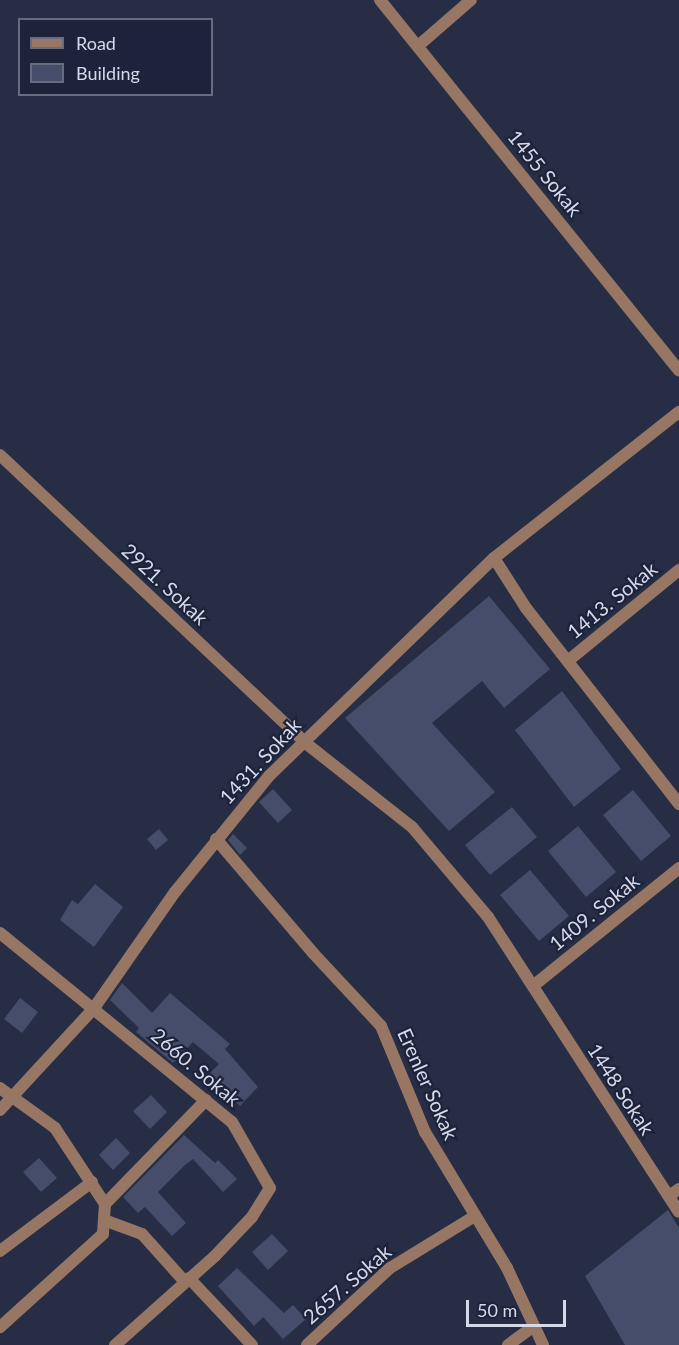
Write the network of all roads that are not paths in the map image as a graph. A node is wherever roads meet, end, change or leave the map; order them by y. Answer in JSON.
{"nodes":[{"id":1,"x":380,"y":0,"type":"edge"},
{"id":2,"x":471,"y":0,"type":"edge"},
{"id":3,"x":418,"y":46,"type":"junction"},
{"id":4,"x":679,"y":370,"type":"edge"},
{"id":5,"x":679,"y":412,"type":"edge"},
{"id":6,"x":0,"y":455,"type":"edge"},
{"id":7,"x":494,"y":558,"type":"junction"},
{"id":8,"x":679,"y":570,"type":"edge"},
{"id":9,"x":569,"y":660,"type":"junction"},
{"id":10,"x":303,"y":741,"type":"junction"},
{"id":11,"x":679,"y":804,"type":"edge"},
{"id":12,"x":216,"y":839,"type":"junction"},
{"id":13,"x":679,"y":868,"type":"edge"},
{"id":14,"x":0,"y":933,"type":"edge"},
{"id":15,"x":533,"y":986,"type":"junction"},
{"id":16,"x":94,"y":1008,"type":"junction"},
{"id":17,"x":0,"y":1088,"type":"edge"},
{"id":18,"x":11,"y":1099,"type":"junction"},
{"id":19,"x":206,"y":1100,"type":"junction"},
{"id":20,"x":0,"y":1110,"type":"edge"},
{"id":21,"x":92,"y":1182,"type":"junction"},
{"id":22,"x":674,"y":1193,"type":"edge"},
{"id":23,"x":105,"y":1204,"type":"junction"},
{"id":24,"x":679,"y":1212,"type":"edge"},
{"id":25,"x":475,"y":1216,"type":"junction"},
{"id":26,"x":104,"y":1220,"type":"junction"},
{"id":27,"x":0,"y":1251,"type":"edge"},
{"id":28,"x":187,"y":1280,"type":"junction"},
{"id":29,"x":534,"y":1326,"type":"junction"},
{"id":30,"x":0,"y":1327,"type":"edge"},
{"id":31,"x":115,"y":1345,"type":"edge"},
{"id":32,"x":252,"y":1345,"type":"edge"},
{"id":33,"x":307,"y":1345,"type":"edge"},
{"id":34,"x":508,"y":1345,"type":"edge"},
{"id":35,"x":543,"y":1345,"type":"edge"}],
"edges":[{"from":1,"to":3,"type":"street","name":"1455 Sokak"},
{"from":2,"to":3,"type":"street"},
{"from":3,"to":4,"type":"street","name":"1455 Sokak"},
{"from":5,"to":7,"type":"street","name":"1431. Sokak"},
{"from":6,"to":10,"type":"street","name":"2921. Sokak"},
{"from":7,"to":9,"type":"street"},
{"from":7,"to":10,"type":"street","name":"1431. Sokak"},
{"from":8,"to":9,"type":"street","name":"1413. Sokak"},
{"from":9,"to":11,"type":"street"},
{"from":10,"to":12,"type":"street","name":"1431. Sokak"},
{"from":10,"to":15,"type":"street","name":"2921. Sokak"},
{"from":12,"to":16,"type":"street","name":"1431. Sokak"},
{"from":12,"to":25,"type":"street","name":"Erenler Sokak"},
{"from":13,"to":15,"type":"street","name":"1409. Sokak"},
{"from":14,"to":16,"type":"street","name":"2660. Sokak"},
{"from":15,"to":22,"type":"street","name":"1448 Sokak"},
{"from":16,"to":18,"type":"street","name":"1431. Sokak"},
{"from":16,"to":19,"type":"street","name":"2660. Sokak"},
{"from":17,"to":18,"type":"street"},
{"from":18,"to":20,"type":"street","name":"1431. Sokak"},
{"from":18,"to":21,"type":"street"},
{"from":19,"to":23,"type":"street"},
{"from":19,"to":28,"type":"street","name":"2660. Sokak"},
{"from":21,"to":23,"type":"street"},
{"from":21,"to":27,"type":"street"},
{"from":22,"to":24,"type":"street","name":"1448 Sokak"},
{"from":23,"to":26,"type":"street"},
{"from":25,"to":29,"type":"street","name":"Erenler Sokak"},
{"from":25,"to":33,"type":"street","name":"2657. Sokak"},
{"from":26,"to":28,"type":"street"},
{"from":26,"to":30,"type":"street"},
{"from":28,"to":31,"type":"street"},
{"from":28,"to":32,"type":"street"},
{"from":29,"to":34,"type":"street"},
{"from":29,"to":35,"type":"street","name":"Erenler Sokak"}]}
